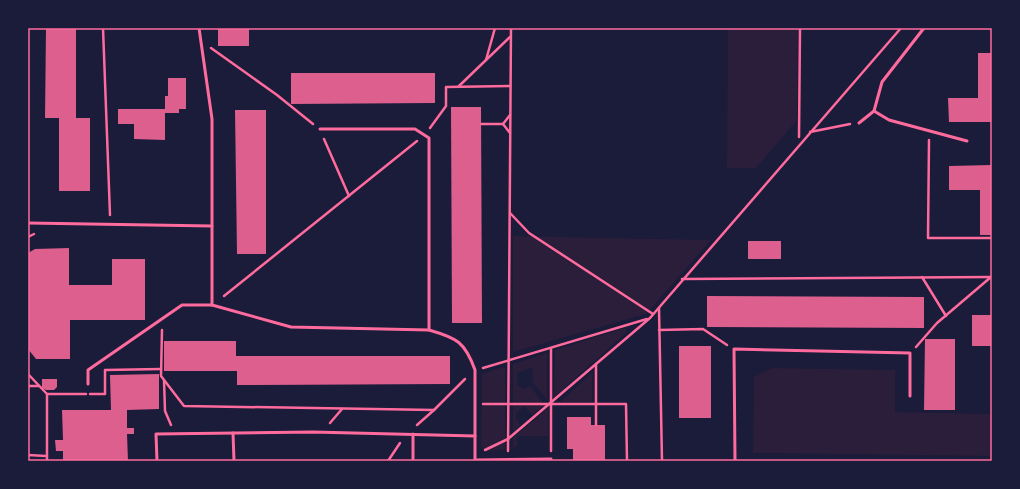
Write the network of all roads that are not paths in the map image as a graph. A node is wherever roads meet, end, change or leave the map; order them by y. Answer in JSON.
{"nodes":[{"id":1,"x":199,"y":28,"type":"edge"},
{"id":2,"x":924,"y":28,"type":"edge"},
{"id":3,"x":874,"y":111,"type":"junction"},
{"id":4,"x":859,"y":122,"type":"road end"},
{"id":5,"x":320,"y":129,"type":"road end"},
{"id":6,"x":967,"y":141,"type":"dead end"},
{"id":7,"x":28,"y":223,"type":"edge"},
{"id":8,"x":212,"y":226,"type":"junction"},
{"id":9,"x":212,"y":305,"type":"junction"},
{"id":10,"x":429,"y":330,"type":"junction"},
{"id":11,"x":88,"y":384,"type":"road end"},
{"id":12,"x":910,"y":396,"type":"dead end"},
{"id":13,"x":233,"y":433,"type":"junction"},
{"id":14,"x":413,"y":434,"type":"junction"},
{"id":15,"x":475,"y":436,"type":"junction"},
{"id":16,"x":475,"y":460,"type":"edge"},
{"id":17,"x":551,"y":460,"type":"road end"},
{"id":18,"x":157,"y":461,"type":"edge"},
{"id":19,"x":234,"y":461,"type":"edge"},
{"id":20,"x":413,"y":461,"type":"edge"},
{"id":21,"x":735,"y":461,"type":"edge"}],
"edges":[{"from":1,"to":8,"type":"lane"},
{"from":2,"to":3,"type":"lane"},
{"from":3,"to":4,"type":"lane"},
{"from":3,"to":6,"type":"lane"},
{"from":5,"to":10,"type":"lane"},
{"from":7,"to":8,"type":"lane"},
{"from":8,"to":9,"type":"lane"},
{"from":9,"to":10,"type":"lane"},
{"from":9,"to":11,"type":"lane"},
{"from":10,"to":15,"type":"lane"},
{"from":12,"to":21,"type":"lane"},
{"from":13,"to":14,"type":"lane"},
{"from":13,"to":18,"type":"lane"},
{"from":13,"to":19,"type":"lane"},
{"from":14,"to":15,"type":"lane"},
{"from":14,"to":20,"type":"lane"},
{"from":15,"to":16,"type":"lane"},
{"from":16,"to":17,"type":"lane"}]}
